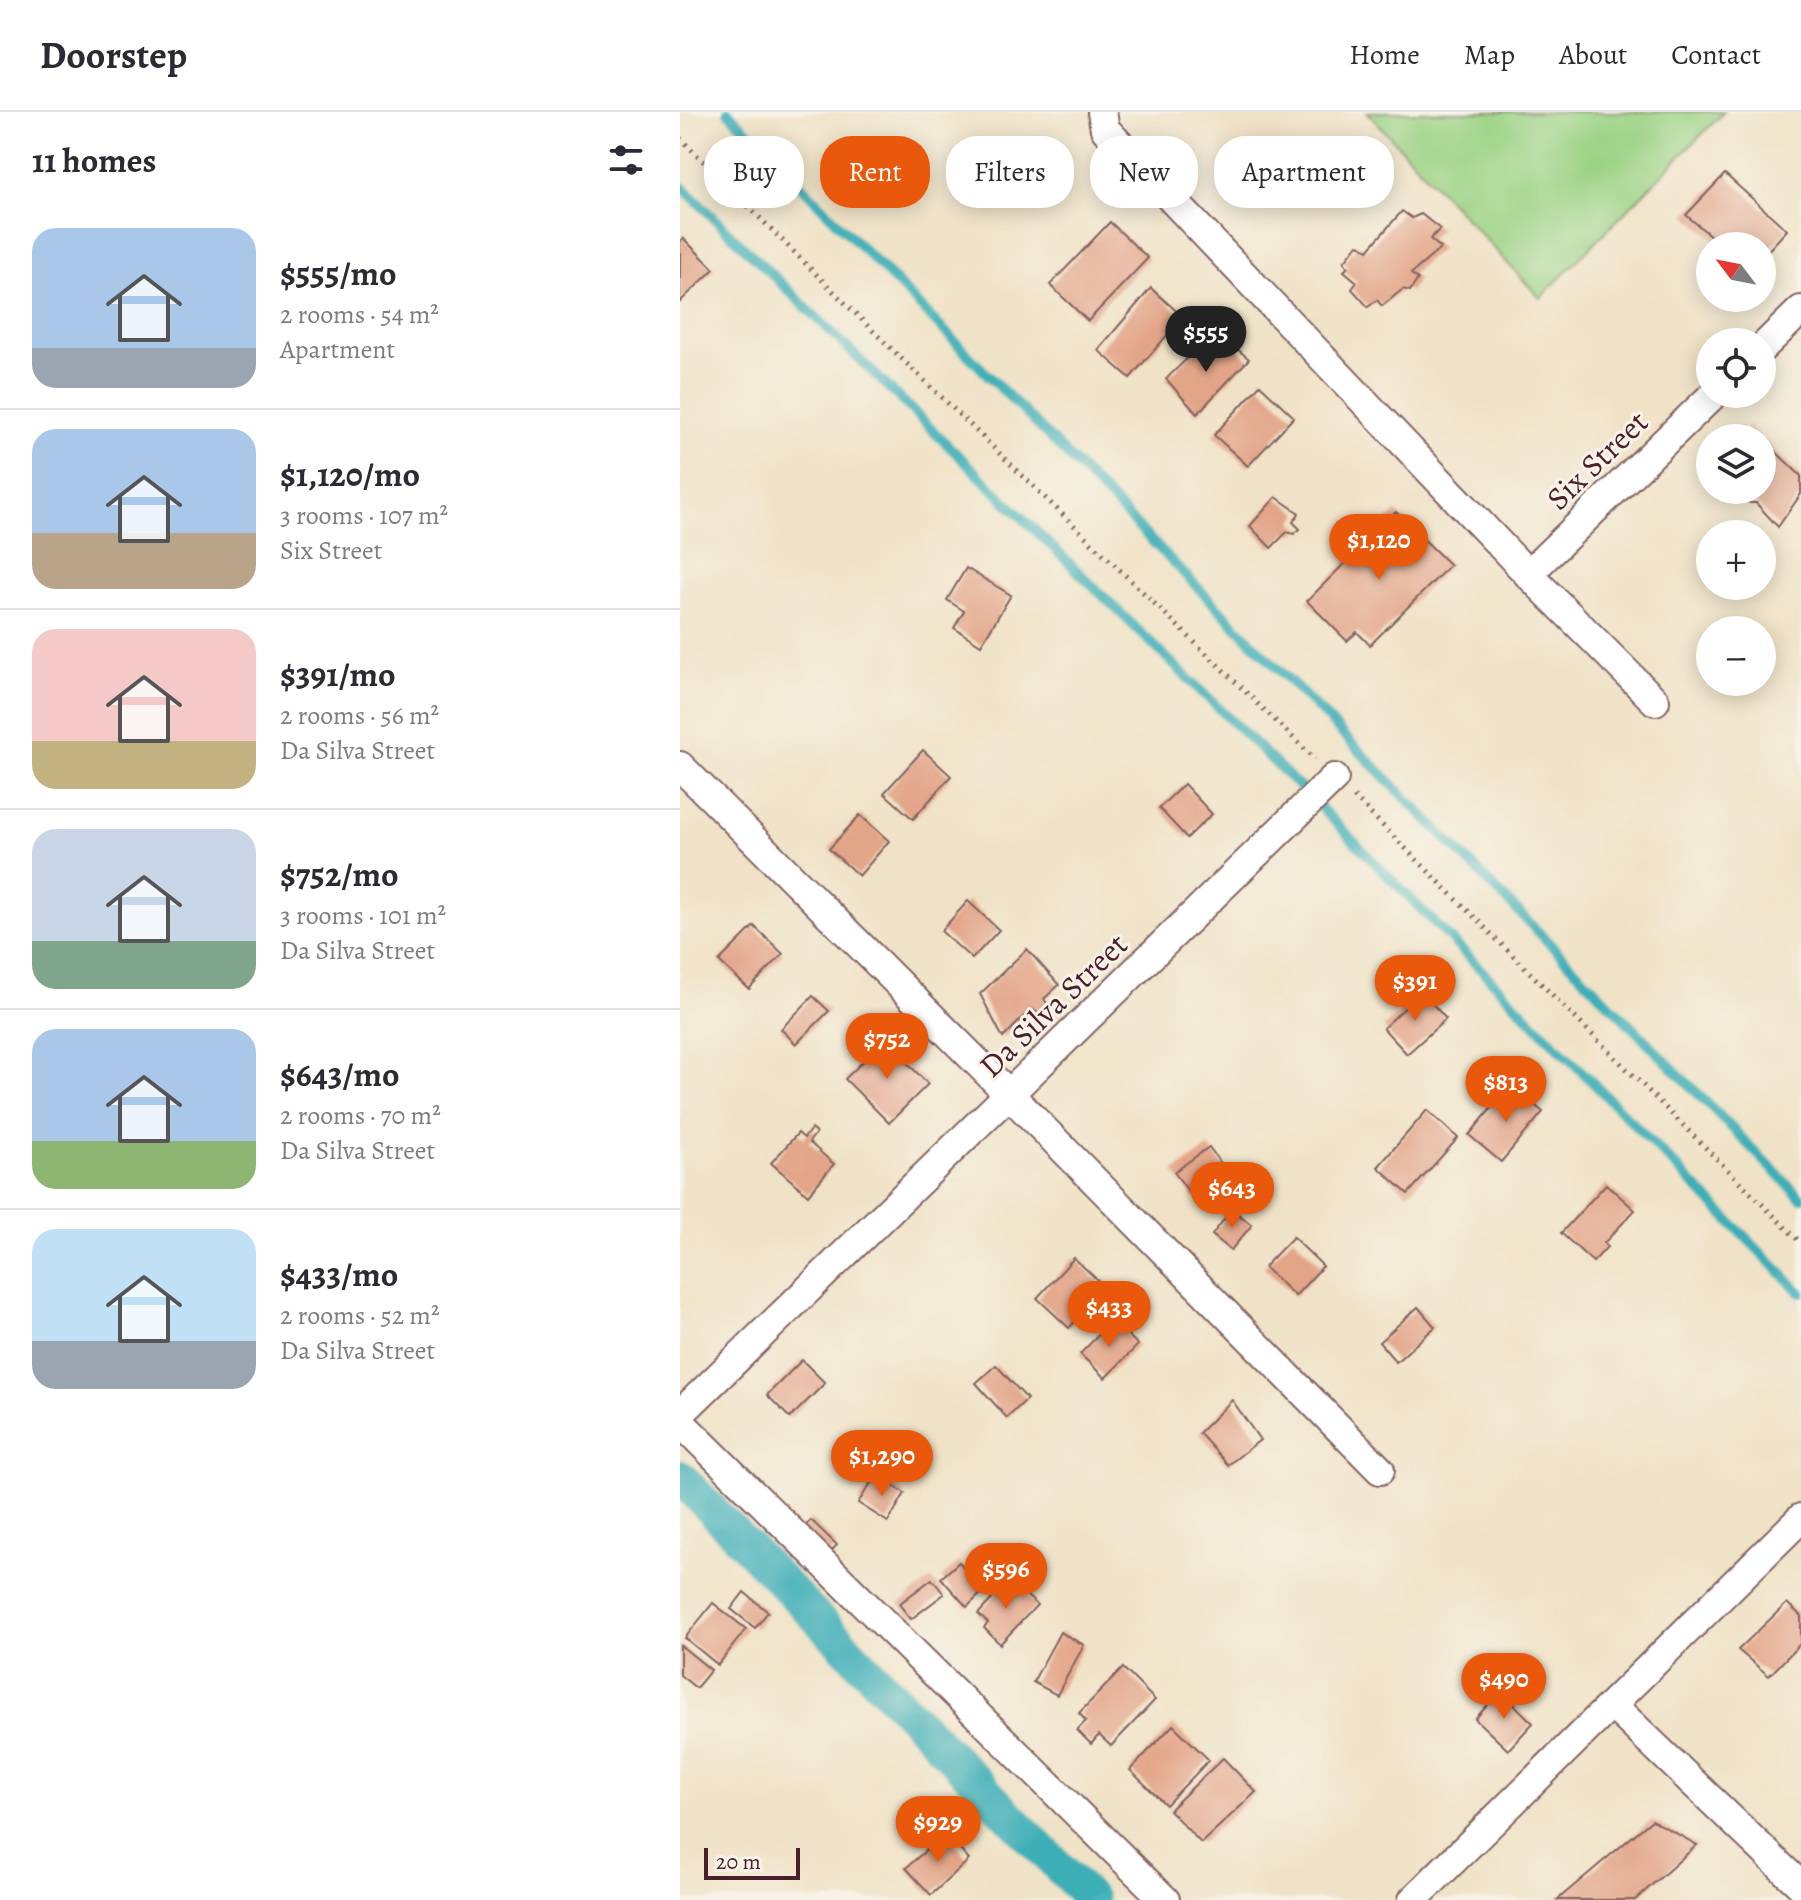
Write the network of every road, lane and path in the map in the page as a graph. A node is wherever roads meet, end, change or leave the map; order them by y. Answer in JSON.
{"nodes":[{"id":1,"x":1102,"y":112,"type":"edge"},
{"id":2,"x":680,"y":138,"type":"edge"},
{"id":3,"x":1801,"y":310,"type":"edge"},
{"id":4,"x":1776,"y":334,"type":"edge"},
{"id":5,"x":1700,"y":408,"type":"edge"},
{"id":6,"x":1528,"y":574,"type":"junction"},
{"id":7,"x":1655,"y":701,"type":"dead end"},
{"id":8,"x":680,"y":766,"type":"edge"},
{"id":9,"x":1334,"y":778,"type":"junction"},
{"id":10,"x":1010,"y":1095,"type":"junction"},
{"id":11,"x":1801,"y":1243,"type":"edge"},
{"id":12,"x":680,"y":1414,"type":"edge"},
{"id":13,"x":680,"y":1422,"type":"edge"},
{"id":14,"x":1380,"y":1470,"type":"dead end"},
{"id":15,"x":1801,"y":1518,"type":"edge"},
{"id":16,"x":1612,"y":1705,"type":"junction"},
{"id":17,"x":1801,"y":1886,"type":"edge"},
{"id":18,"x":1165,"y":1900,"type":"edge"},
{"id":19,"x":1413,"y":1900,"type":"edge"}],
"edges":[{"from":1,"to":6,"type":"street"},
{"from":2,"to":9,"type":"path"},
{"from":3,"to":4,"type":"street"},
{"from":5,"to":6,"type":"street","name":"Six Street"},
{"from":6,"to":7,"type":"street"},
{"from":8,"to":10,"type":"street"},
{"from":9,"to":10,"type":"street","name":"Da Silva Street"},
{"from":9,"to":11,"type":"path"},
{"from":10,"to":12,"type":"street","name":"Da Silva Street"},
{"from":10,"to":14,"type":"street"},
{"from":13,"to":18,"type":"street"},
{"from":15,"to":16,"type":"street"},
{"from":16,"to":17,"type":"street"},
{"from":16,"to":19,"type":"street"}]}
